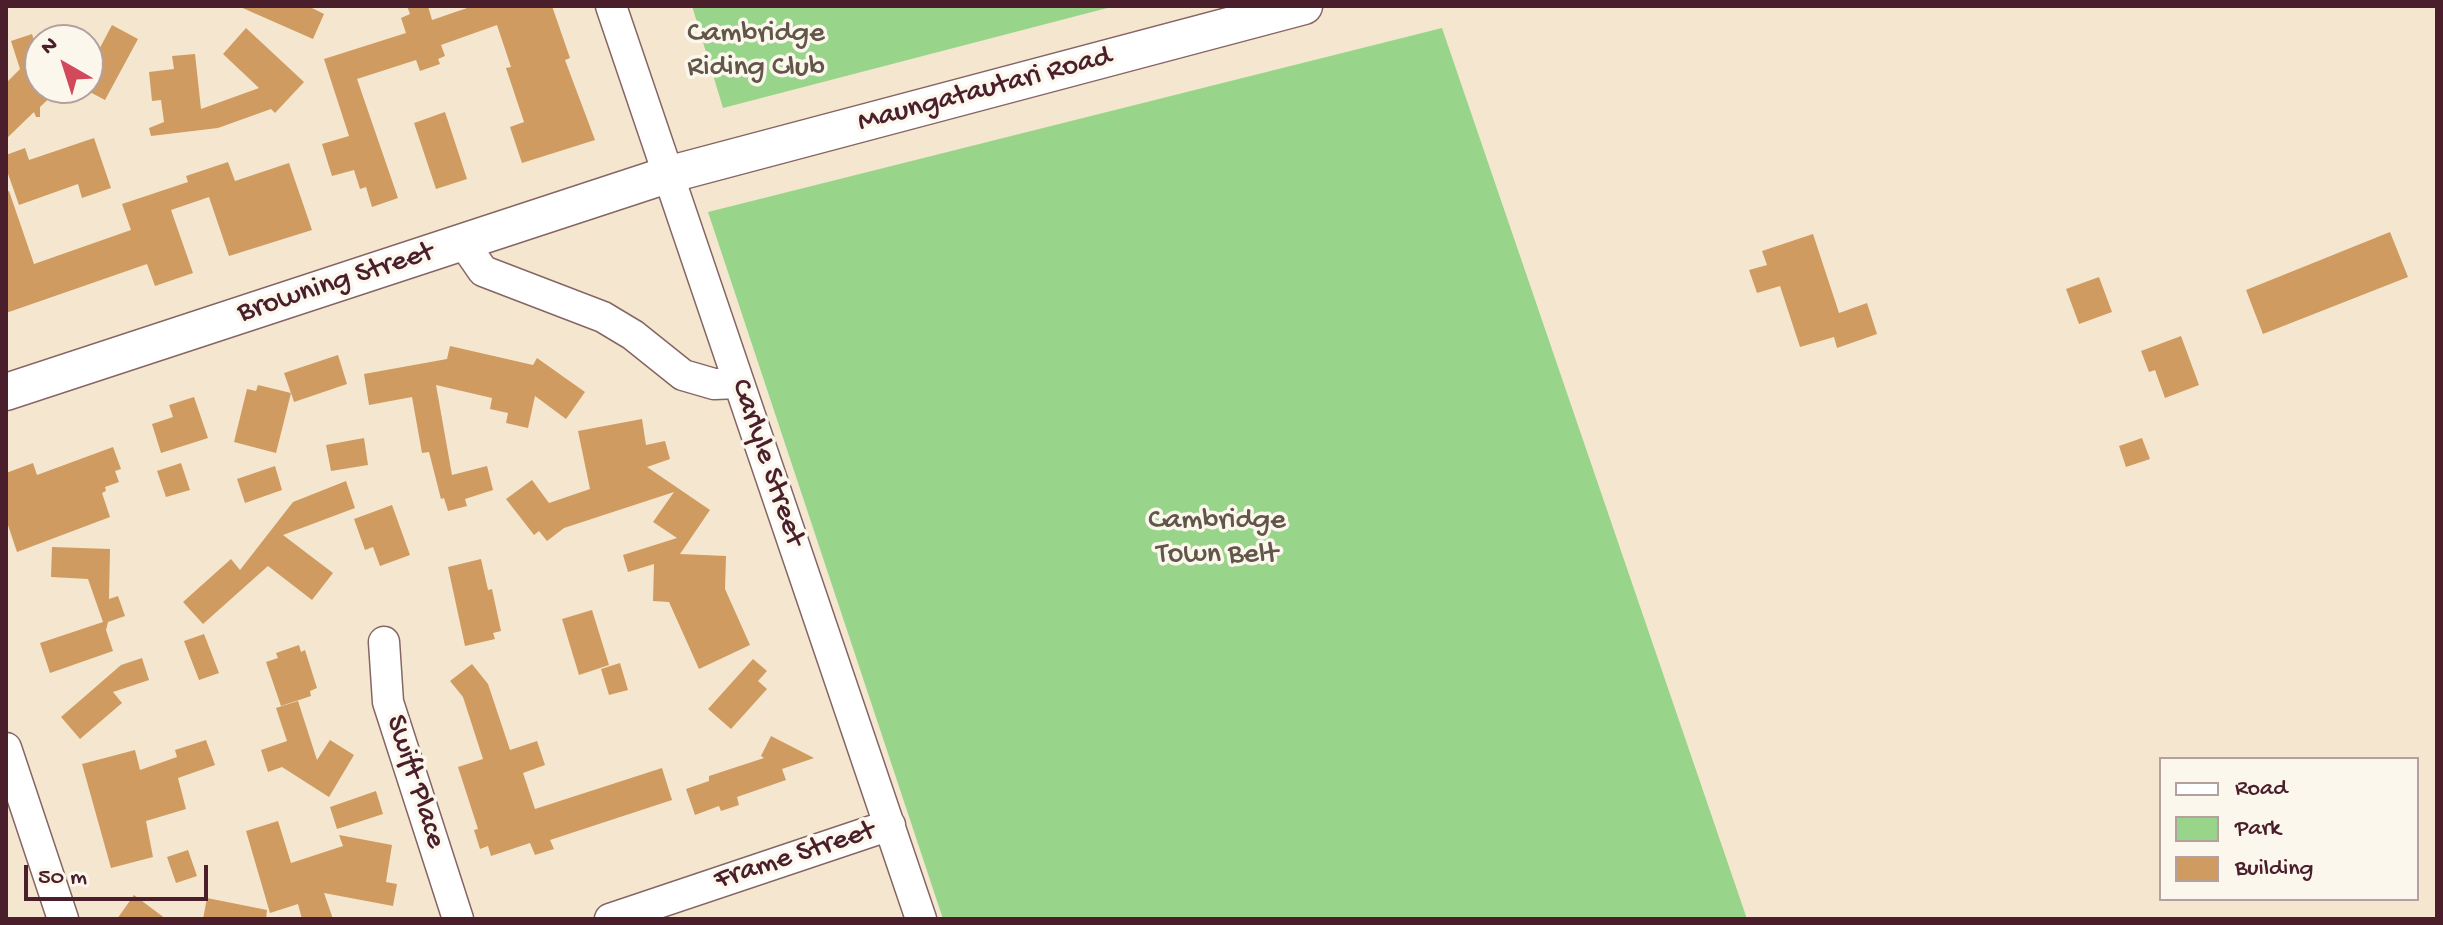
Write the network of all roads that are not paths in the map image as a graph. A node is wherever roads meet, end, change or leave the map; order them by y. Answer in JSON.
{"nodes":[{"id":1,"x":611,"y":6,"type":"edge"},
{"id":2,"x":1304,"y":6,"type":"edge"},
{"id":3,"x":667,"y":175,"type":"junction"},
{"id":4,"x":463,"y":242,"type":"junction"},
{"id":5,"x":739,"y":383,"type":"junction"},
{"id":6,"x":6,"y":392,"type":"edge"},
{"id":7,"x":384,"y":642,"type":"dead end"},
{"id":8,"x":6,"y":748,"type":"edge"},
{"id":9,"x":890,"y":825,"type":"junction"},
{"id":10,"x":63,"y":919,"type":"edge"},
{"id":11,"x":458,"y":919,"type":"edge"},
{"id":12,"x":610,"y":919,"type":"edge"},
{"id":13,"x":921,"y":919,"type":"edge"}],
"edges":[{"from":1,"to":3,"type":"street","name":"Carlyle Street"},
{"from":2,"to":3,"type":"street","name":"Maungatautari Road"},
{"from":3,"to":4,"type":"street","name":"Browning Street"},
{"from":3,"to":5,"type":"street","name":"Carlyle Street"},
{"from":4,"to":5,"type":"street"},
{"from":4,"to":6,"type":"street","name":"Browning Street"},
{"from":5,"to":9,"type":"street","name":"Carlyle Street"},
{"from":7,"to":11,"type":"street","name":"Swift Place"},
{"from":8,"to":10,"type":"street"},
{"from":9,"to":12,"type":"street","name":"Frame Street"},
{"from":9,"to":13,"type":"street","name":"Carlyle Street"}]}
